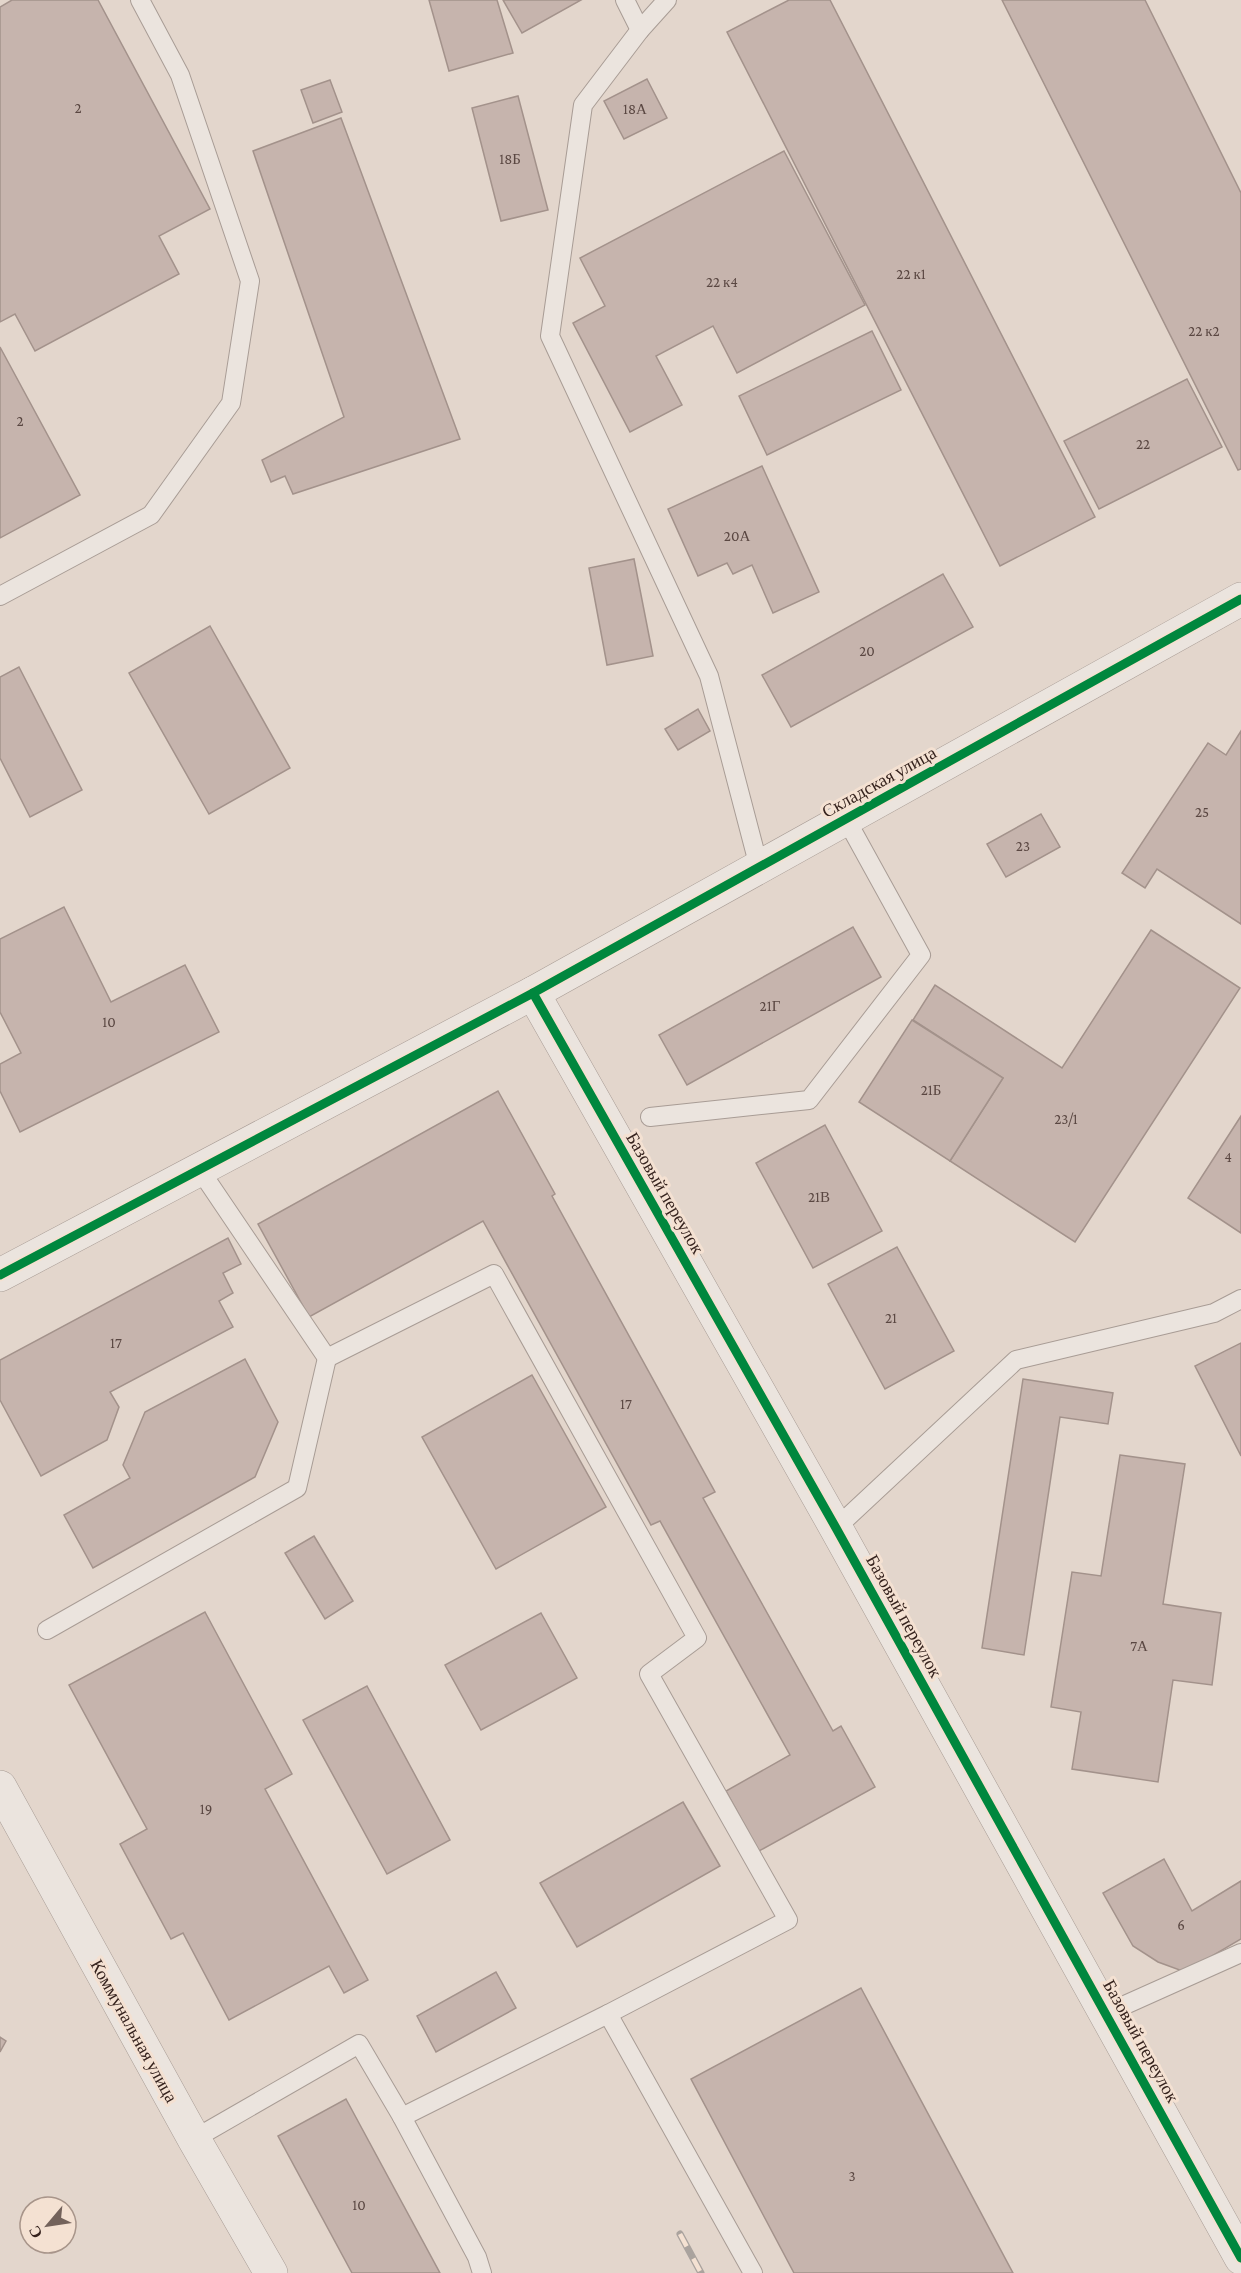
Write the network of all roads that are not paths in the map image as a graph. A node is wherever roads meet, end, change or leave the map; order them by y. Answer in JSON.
{"nodes":[{"id":1,"x":140,"y":0,"type":"edge"},
{"id":2,"x":626,"y":0,"type":"edge"},
{"id":3,"x":667,"y":0,"type":"edge"},
{"id":4,"x":640,"y":30,"type":"junction"},
{"id":5,"x":0,"y":596,"type":"edge"},
{"id":6,"x":1241,"y":599,"type":"edge"},
{"id":7,"x":846,"y":819,"type":"junction"},
{"id":8,"x":759,"y":867,"type":"junction"},
{"id":9,"x":533,"y":993,"type":"junction"},
{"id":10,"x":650,"y":1117,"type":"dead end"},
{"id":11,"x":200,"y":1170,"type":"junction"},
{"id":12,"x":0,"y":1275,"type":"edge"},
{"id":13,"x":1241,"y":1299,"type":"edge"},
{"id":14,"x":327,"y":1358,"type":"junction"},
{"id":15,"x":836,"y":1528,"type":"junction"},
{"id":16,"x":47,"y":1630,"type":"dead end"},
{"id":17,"x":0,"y":1787,"type":"edge"},
{"id":18,"x":1241,"y":1953,"type":"edge"},
{"id":19,"x":1107,"y":2013,"type":"junction"},
{"id":20,"x":608,"y":2014,"type":"junction"},
{"id":21,"x":402,"y":2117,"type":"junction"},
{"id":22,"x":194,"y":2139,"type":"junction"},
{"id":23,"x":1241,"y":2258,"type":"edge"},
{"id":24,"x":271,"y":2273,"type":"edge"},
{"id":25,"x":482,"y":2273,"type":"edge"},
{"id":26,"x":753,"y":2273,"type":"edge"}],
"edges":[{"from":1,"to":5,"type":"lane"},
{"from":2,"to":4,"type":"lane"},
{"from":3,"to":4,"type":"lane"},
{"from":4,"to":8,"type":"lane"},
{"from":6,"to":7,"type":"street","name":"Складская улица"},
{"from":7,"to":8,"type":"street","name":"Складская улица"},
{"from":7,"to":10,"type":"lane"},
{"from":8,"to":9,"type":"street","name":"Складская улица"},
{"from":9,"to":11,"type":"street","name":"Складская улица"},
{"from":9,"to":15,"type":"street","name":"Базовый переулок"},
{"from":11,"to":12,"type":"street","name":"Складская улица"},
{"from":11,"to":14,"type":"lane"},
{"from":13,"to":15,"type":"lane"},
{"from":14,"to":16,"type":"lane"},
{"from":14,"to":20,"type":"lane"},
{"from":15,"to":19,"type":"street","name":"Базовый переулок"},
{"from":17,"to":22,"type":"street","name":"Коммунальная улица"},
{"from":18,"to":19,"type":"lane"},
{"from":19,"to":23,"type":"street","name":"Базовый переулок"},
{"from":20,"to":21,"type":"lane"},
{"from":20,"to":26,"type":"lane"},
{"from":21,"to":22,"type":"lane"},
{"from":21,"to":25,"type":"lane"},
{"from":22,"to":24,"type":"street","name":"Коммунальная улица"}]}
